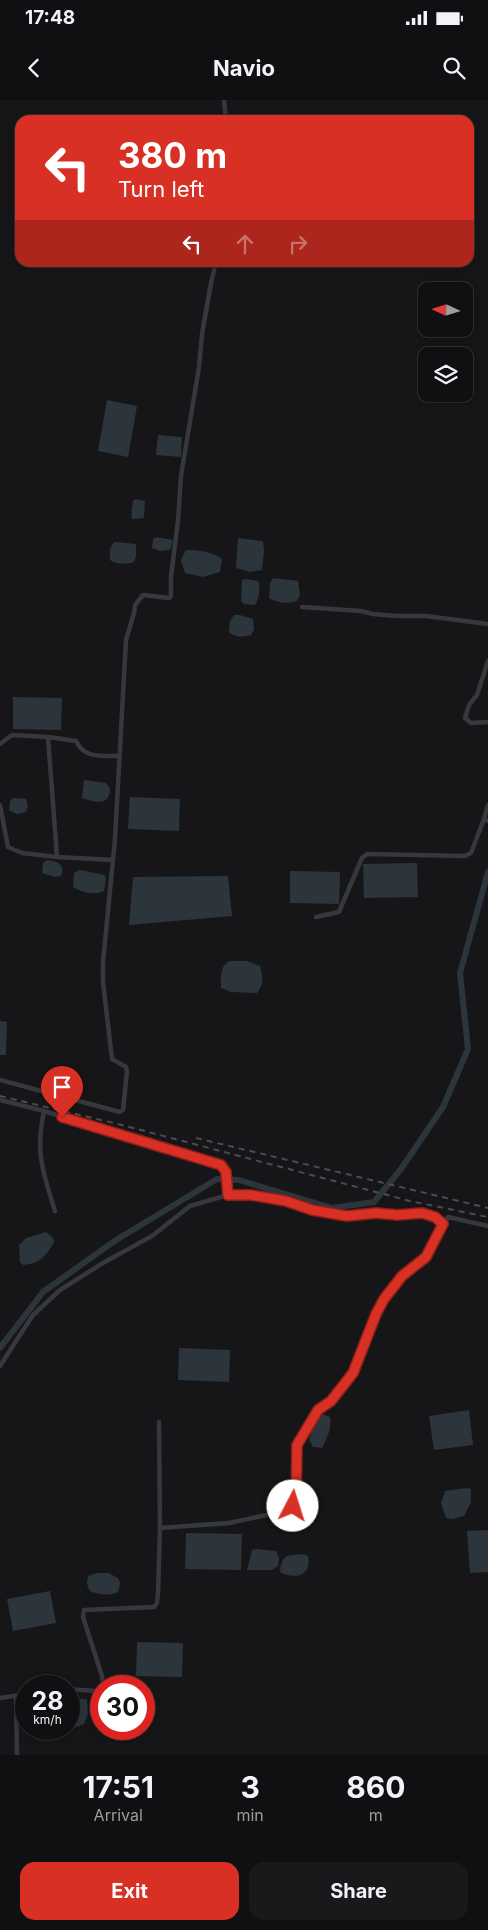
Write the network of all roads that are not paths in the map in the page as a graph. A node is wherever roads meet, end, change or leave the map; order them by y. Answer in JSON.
{"nodes":[{"id":1,"x":224,"y":100,"type":"edge"},
{"id":2,"x":226,"y":115,"type":"edge"},
{"id":3,"x":215,"y":267,"type":"edge"},
{"id":4,"x":302,"y":607,"type":"dead end"},
{"id":5,"x":488,"y":624,"type":"edge"},
{"id":6,"x":488,"y":661,"type":"edge"},
{"id":7,"x":488,"y":722,"type":"edge"},
{"id":8,"x":48,"y":737,"type":"junction"},
{"id":9,"x":0,"y":744,"type":"edge"},
{"id":10,"x":120,"y":756,"type":"junction"},
{"id":11,"x":0,"y":805,"type":"edge"},
{"id":12,"x":488,"y":805,"type":"edge"},
{"id":13,"x":486,"y":820,"type":"edge"},
{"id":14,"x":57,"y":857,"type":"junction"},
{"id":15,"x":113,"y":860,"type":"junction"},
{"id":16,"x":316,"y":917,"type":"dead end"},
{"id":17,"x":0,"y":1080,"type":"edge"},
{"id":18,"x":0,"y":1100,"type":"edge"},
{"id":19,"x":44,"y":1111,"type":"junction"},
{"id":20,"x":228,"y":1195,"type":"junction"},
{"id":21,"x":55,"y":1211,"type":"dead end"},
{"id":22,"x":443,"y":1224,"type":"junction"},
{"id":23,"x":488,"y":1226,"type":"edge"},
{"id":24,"x":0,"y":1366,"type":"edge"},
{"id":25,"x":159,"y":1422,"type":"dead end"},
{"id":26,"x":160,"y":1528,"type":"junction"},
{"id":27,"x":102,"y":1675,"type":"edge"},
{"id":28,"x":15,"y":1697,"type":"edge"},
{"id":29,"x":0,"y":1698,"type":"edge"},
{"id":30,"x":17,"y":1740,"type":"edge"},
{"id":31,"x":17,"y":1755,"type":"edge"}],
"edges":[{"from":1,"to":2,"type":"street"},
{"from":3,"to":10,"type":"street"},
{"from":4,"to":5,"type":"street"},
{"from":6,"to":7,"type":"street"},
{"from":8,"to":9,"type":"street"},
{"from":8,"to":10,"type":"street"},
{"from":8,"to":14,"type":"street"},
{"from":10,"to":15,"type":"street"},
{"from":11,"to":14,"type":"street"},
{"from":12,"to":13,"type":"street"},
{"from":13,"to":16,"type":"street"},
{"from":14,"to":15,"type":"street"},
{"from":15,"to":17,"type":"street"},
{"from":18,"to":19,"type":"street"},
{"from":19,"to":20,"type":"street"},
{"from":19,"to":21,"type":"street"},
{"from":20,"to":22,"type":"street"},
{"from":20,"to":24,"type":"street"},
{"from":22,"to":23,"type":"street"},
{"from":22,"to":26,"type":"street"},
{"from":25,"to":26,"type":"street"},
{"from":26,"to":27,"type":"street"},
{"from":28,"to":29,"type":"street"},
{"from":30,"to":31,"type":"street"}]}
